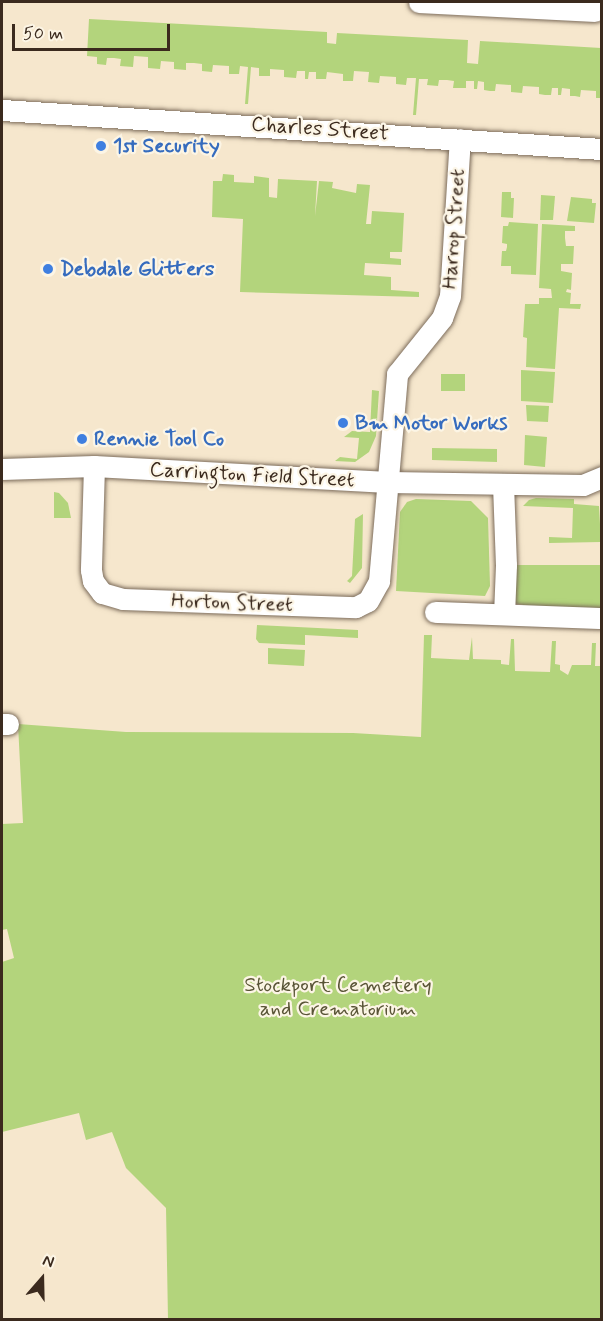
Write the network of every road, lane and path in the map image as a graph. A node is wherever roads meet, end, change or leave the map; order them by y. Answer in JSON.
{"nodes":[{"id":1,"x":419,"y":2,"type":"edge"},
{"id":2,"x":595,"y":11,"type":"dead end"},
{"id":3,"x":2,"y":110,"type":"edge"},
{"id":4,"x":460,"y":139,"type":"junction"},
{"id":5,"x":602,"y":149,"type":"edge"},
{"id":6,"x":94,"y":466,"type":"junction"},
{"id":7,"x":2,"y":469,"type":"edge"},
{"id":8,"x":602,"y":477,"type":"edge"},
{"id":9,"x":388,"y":482,"type":"junction"},
{"id":10,"x":503,"y":484,"type":"junction"},
{"id":11,"x":435,"y":612,"type":"dead end"},
{"id":12,"x":504,"y":614,"type":"junction"},
{"id":13,"x":602,"y":618,"type":"edge"}],
"edges":[{"from":1,"to":2,"type":"street"},
{"from":3,"to":4,"type":"street","name":"Charles Street"},
{"from":4,"to":5,"type":"street","name":"Charles Street"},
{"from":4,"to":9,"type":"street","name":"Harrop Street"},
{"from":6,"to":7,"type":"street","name":"Carrington Field Street"},
{"from":6,"to":9,"type":"street","name":"Carrington Field Street"},
{"from":6,"to":9,"type":"street","name":"Horton Street"},
{"from":8,"to":10,"type":"street","name":"Carrington Field Street"},
{"from":9,"to":10,"type":"street","name":"Carrington Field Street"},
{"from":10,"to":12,"type":"street"},
{"from":11,"to":12,"type":"street"},
{"from":12,"to":13,"type":"street"}]}
